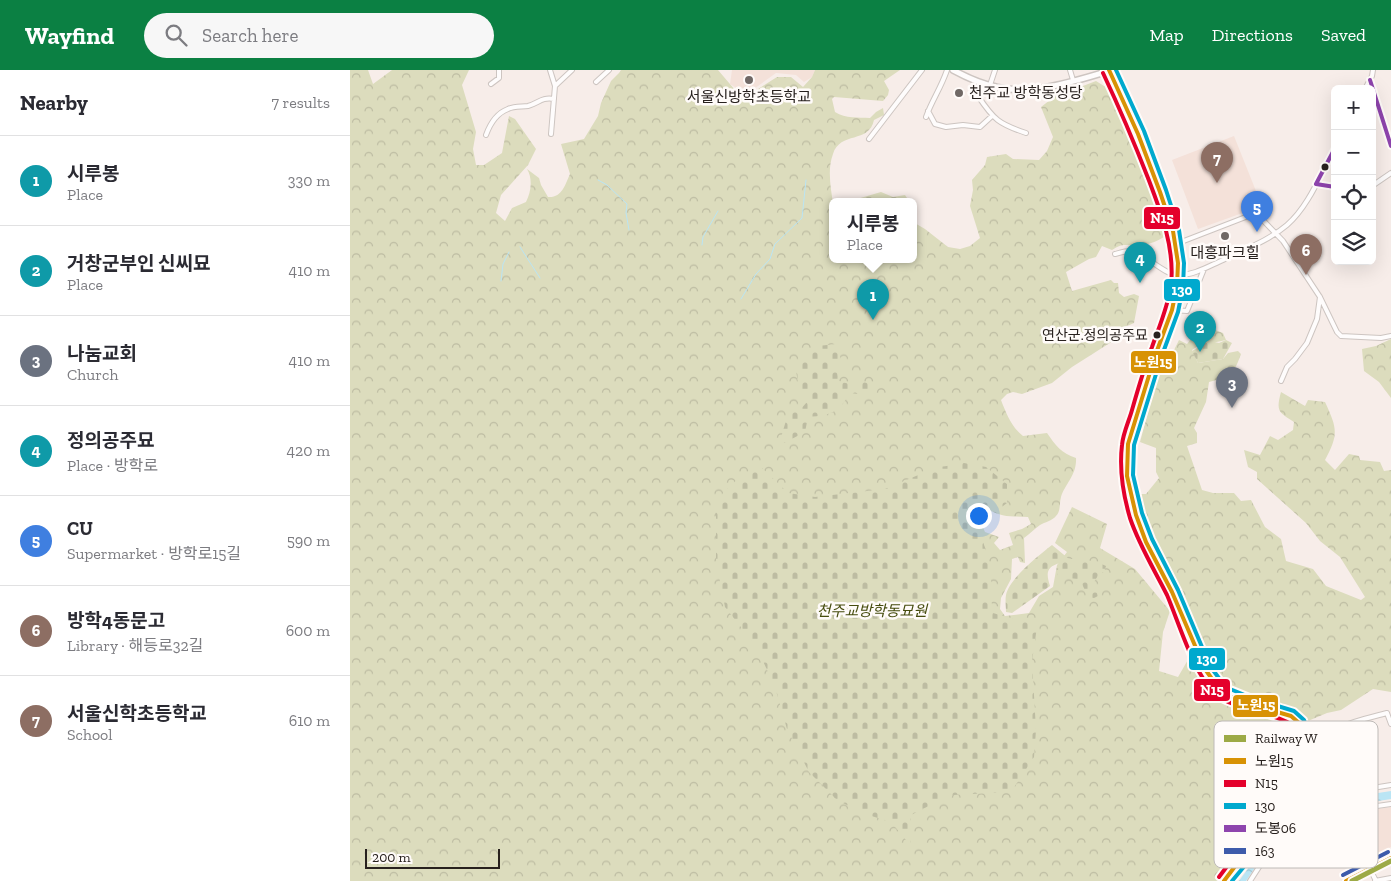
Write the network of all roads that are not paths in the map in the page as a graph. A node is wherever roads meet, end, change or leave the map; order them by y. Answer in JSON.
{"nodes":[{"id":1,"x":499,"y":70,"type":"edge"},
{"id":2,"x":550,"y":70,"type":"edge"},
{"id":3,"x":572,"y":70,"type":"edge"},
{"id":4,"x":609,"y":70,"type":"edge"},
{"id":5,"x":922,"y":70,"type":"edge"},
{"id":6,"x":946,"y":70,"type":"edge"},
{"id":7,"x":953,"y":70,"type":"edge"},
{"id":8,"x":995,"y":70,"type":"edge"},
{"id":9,"x":1070,"y":70,"type":"edge"},
{"id":10,"x":1110,"y":70,"type":"edge"},
{"id":11,"x":1373,"y":70,"type":"edge"},
{"id":12,"x":1073,"y":80,"type":"junction"},
{"id":13,"x":1370,"y":80,"type":"junction"},
{"id":14,"x":596,"y":82,"type":"dead end"},
{"id":15,"x":983,"y":83,"type":"junction"},
{"id":16,"x":491,"y":84,"type":"dead end"},
{"id":17,"x":990,"y":85,"type":"junction"},
{"id":18,"x":1367,"y":85,"type":"edge"},
{"id":19,"x":554,"y":86,"type":"junction"},
{"id":20,"x":554,"y":99,"type":"junction"},
{"id":21,"x":928,"y":111,"type":"junction"},
{"id":22,"x":992,"y":116,"type":"junction"},
{"id":23,"x":926,"y":117,"type":"dead end"},
{"id":24,"x":1026,"y":133,"type":"dead end"},
{"id":25,"x":551,"y":134,"type":"dead end"},
{"id":26,"x":486,"y":135,"type":"dead end"},
{"id":27,"x":869,"y":139,"type":"dead end"},
{"id":28,"x":1391,"y":146,"type":"edge"},
{"id":29,"x":1331,"y":156,"type":"edge"},
{"id":30,"x":1391,"y":173,"type":"edge"},
{"id":31,"x":1376,"y":183,"type":"edge"},
{"id":32,"x":1316,"y":184,"type":"junction"},
{"id":33,"x":1331,"y":186,"type":"edge"},
{"id":34,"x":1275,"y":233,"type":"junction"},
{"id":35,"x":1176,"y":244,"type":"junction"},
{"id":36,"x":1115,"y":254,"type":"dead end"},
{"id":37,"x":1204,"y":269,"type":"junction"},
{"id":38,"x":1178,"y":275,"type":"junction"},
{"id":39,"x":1320,"y":297,"type":"junction"},
{"id":40,"x":1172,"y":310,"type":"junction"},
{"id":41,"x":1391,"y":336,"type":"edge"},
{"id":42,"x":1281,"y":382,"type":"dead end"},
{"id":43,"x":1227,"y":695,"type":"tunnel mouth"},
{"id":44,"x":1250,"y":704,"type":"tunnel mouth"},
{"id":45,"x":1297,"y":721,"type":"edge"},
{"id":46,"x":1360,"y":721,"type":"edge"},
{"id":47,"x":1391,"y":724,"type":"edge"},
{"id":48,"x":1391,"y":785,"type":"edge"},
{"id":49,"x":1378,"y":787,"type":"edge"},
{"id":50,"x":1391,"y":804,"type":"edge"},
{"id":51,"x":1378,"y":806,"type":"edge"},
{"id":52,"x":1391,"y":858,"type":"edge"},
{"id":53,"x":1378,"y":865,"type":"edge"},
{"id":54,"x":1234,"y":868,"type":"edge"},
{"id":55,"x":1258,"y":868,"type":"edge"},
{"id":56,"x":1370,"y":869,"type":"joint"},
{"id":57,"x":1391,"y":878,"type":"edge"},
{"id":58,"x":1356,"y":879,"type":"edge"},
{"id":59,"x":1224,"y":881,"type":"edge"},
{"id":60,"x":1250,"y":881,"type":"edge"},
{"id":61,"x":1346,"y":881,"type":"edge"},
{"id":62,"x":1376,"y":881,"type":"edge"}],
"edges":[{"from":1,"to":16,"type":"street"},
{"from":2,"to":19,"type":"street"},
{"from":3,"to":19,"type":"street"},
{"from":4,"to":14,"type":"street"},
{"from":5,"to":27,"type":"street"},
{"from":6,"to":21,"type":"street"},
{"from":7,"to":15,"type":"street"},
{"from":8,"to":17,"type":"street"},
{"from":9,"to":12,"type":"street"},
{"from":10,"to":12,"type":"street"},
{"from":10,"to":35,"type":"main road"},
{"from":11,"to":13,"type":"street"},
{"from":12,"to":17,"type":"street"},
{"from":13,"to":18,"type":"street"},
{"from":13,"to":28,"type":"street"},
{"from":15,"to":17,"type":"street"},
{"from":15,"to":22,"type":"street"},
{"from":19,"to":20,"type":"street"},
{"from":20,"to":25,"type":"street"},
{"from":20,"to":26,"type":"street"},
{"from":21,"to":22,"type":"street"},
{"from":21,"to":23,"type":"street"},
{"from":22,"to":24,"type":"street"},
{"from":29,"to":32,"type":"street"},
{"from":30,"to":31,"type":"street"},
{"from":32,"to":33,"type":"street"},
{"from":32,"to":34,"type":"street"},
{"from":34,"to":35,"type":"street"},
{"from":34,"to":37,"type":"street"},
{"from":34,"to":39,"type":"street"},
{"from":35,"to":38,"type":"main road"},
{"from":36,"to":38,"type":"street"},
{"from":37,"to":38,"type":"street"},
{"from":37,"to":40,"type":"street"},
{"from":38,"to":40,"type":"main road"},
{"from":39,"to":41,"type":"street"},
{"from":39,"to":42,"type":"street"},
{"from":40,"to":43,"type":"main road"},
{"from":44,"to":45,"type":"main road"},
{"from":46,"to":47,"type":"street"},
{"from":48,"to":49,"type":"street"},
{"from":50,"to":51,"type":"street"},
{"from":52,"to":53,"type":"main road"},
{"from":54,"to":59,"type":"main road"},
{"from":55,"to":60,"type":"street"},
{"from":56,"to":58,"type":"main road"},
{"from":56,"to":62,"type":"street"},
{"from":57,"to":62,"type":"street"},
{"from":58,"to":61,"type":"main road"}]}
